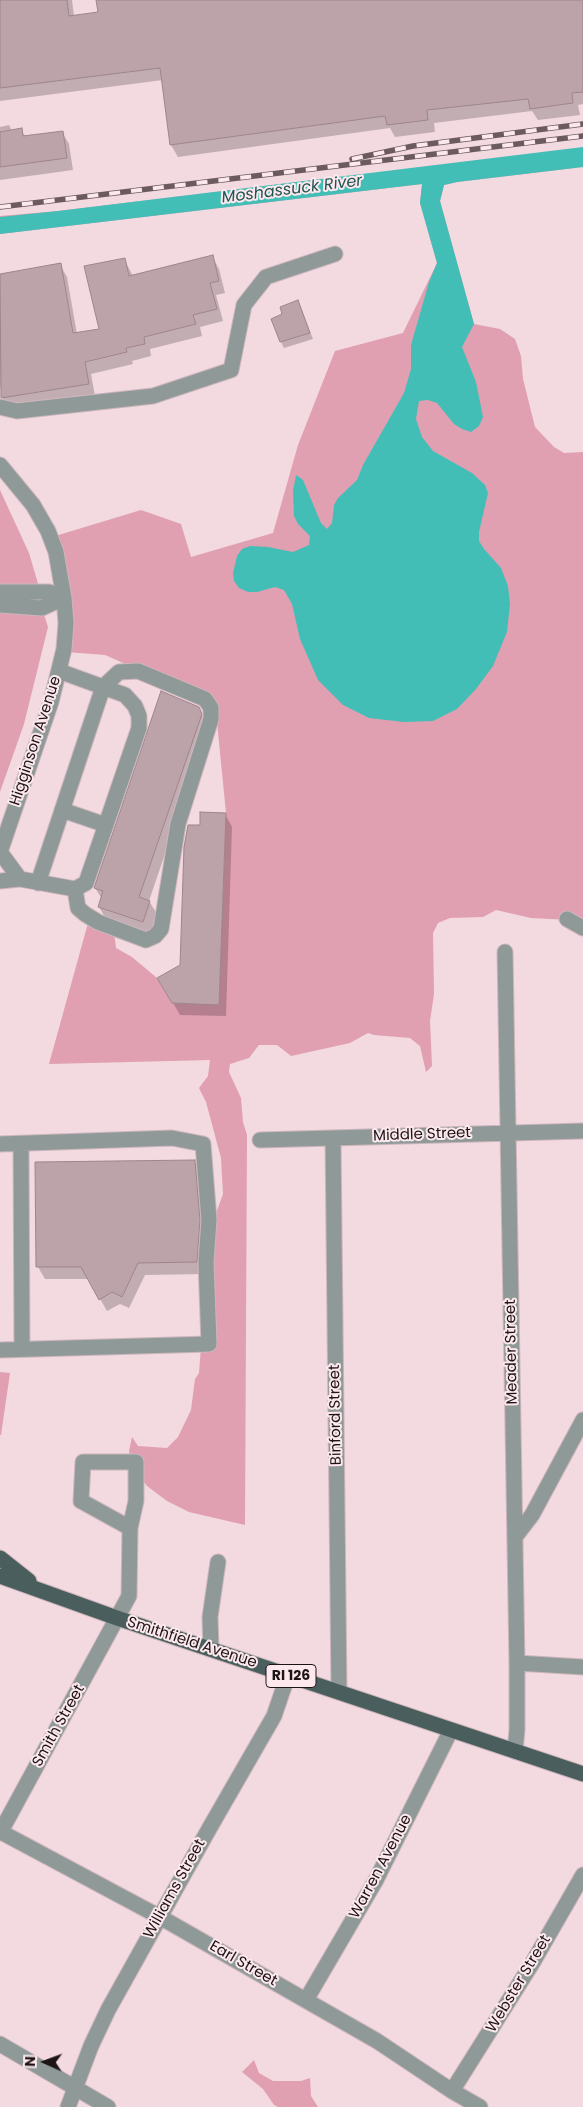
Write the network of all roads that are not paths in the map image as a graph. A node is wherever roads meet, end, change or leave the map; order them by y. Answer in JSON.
{"nodes":[{"id":1,"x":335,"y":254,"type":"dead end"},
{"id":2,"x":0,"y":407,"type":"edge"},
{"id":3,"x":0,"y":465,"type":"edge"},
{"id":4,"x":0,"y":592,"type":"edge"},
{"id":5,"x":64,"y":598,"type":"junction"},
{"id":6,"x":0,"y":605,"type":"edge"},
{"id":7,"x":59,"y":671,"type":"junction"},
{"id":8,"x":103,"y":687,"type":"junction"},
{"id":9,"x":62,"y":810,"type":"junction"},
{"id":10,"x":106,"y":825,"type":"junction"},
{"id":11,"x":0,"y":852,"type":"edge"},
{"id":12,"x":20,"y":879,"type":"junction"},
{"id":13,"x":0,"y":881,"type":"edge"},
{"id":14,"x":38,"y":883,"type":"junction"},
{"id":15,"x":75,"y":889,"type":"junction"},
{"id":16,"x":567,"y":919,"type":"dead end"},
{"id":17,"x":583,"y":928,"type":"edge"},
{"id":18,"x":505,"y":952,"type":"dead end"},
{"id":19,"x":583,"y":1131,"type":"edge"},
{"id":20,"x":508,"y":1132,"type":"junction"},
{"id":21,"x":333,"y":1138,"type":"junction"},
{"id":22,"x":260,"y":1140,"type":"dead end"},
{"id":23,"x":0,"y":1144,"type":"edge"},
{"id":24,"x":21,"y":1144,"type":"junction"},
{"id":25,"x":22,"y":1349,"type":"junction"},
{"id":26,"x":0,"y":1350,"type":"edge"},
{"id":27,"x":583,"y":1420,"type":"edge"},
{"id":28,"x":130,"y":1528,"type":"junction"},
{"id":29,"x":515,"y":1537,"type":"junction"},
{"id":30,"x":0,"y":1558,"type":"edge"},
{"id":31,"x":218,"y":1562,"type":"dead end"},
{"id":32,"x":0,"y":1576,"type":"edge"},
{"id":33,"x":42,"y":1591,"type":"junction"},
{"id":34,"x":117,"y":1618,"type":"junction"},
{"id":35,"x":211,"y":1649,"type":"junction"},
{"id":36,"x":517,"y":1662,"type":"junction"},
{"id":37,"x":583,"y":1667,"type":"edge"},
{"id":38,"x":288,"y":1675,"type":"junction"},
{"id":39,"x":339,"y":1692,"type":"junction"},
{"id":40,"x":452,"y":1730,"type":"junction"},
{"id":41,"x":515,"y":1751,"type":"junction"},
{"id":42,"x":583,"y":1774,"type":"edge"},
{"id":43,"x":0,"y":1832,"type":"edge"},
{"id":44,"x":583,"y":1875,"type":"edge"},
{"id":45,"x":160,"y":1917,"type":"junction"},
{"id":46,"x":306,"y":2000,"type":"junction"},
{"id":47,"x":0,"y":2044,"type":"edge"},
{"id":48,"x":75,"y":2087,"type":"junction"},
{"id":49,"x":452,"y":2091,"type":"junction"},
{"id":50,"x":68,"y":2107,"type":"edge"},
{"id":51,"x":108,"y":2107,"type":"edge"},
{"id":52,"x":480,"y":2107,"type":"edge"}],
"edges":[{"from":1,"to":2,"type":"street"},
{"from":3,"to":5,"type":"street","name":"Higginson Avenue"},
{"from":4,"to":5,"type":"street"},
{"from":5,"to":6,"type":"street"},
{"from":5,"to":7,"type":"street","name":"Higginson Avenue"},
{"from":7,"to":8,"type":"street"},
{"from":7,"to":11,"type":"street","name":"Higginson Avenue"},
{"from":8,"to":9,"type":"street"},
{"from":8,"to":10,"type":"street"},
{"from":8,"to":15,"type":"street"},
{"from":9,"to":10,"type":"street"},
{"from":9,"to":14,"type":"street"},
{"from":10,"to":15,"type":"street"},
{"from":11,"to":12,"type":"street"},
{"from":12,"to":13,"type":"street"},
{"from":12,"to":14,"type":"street"},
{"from":14,"to":15,"type":"street"},
{"from":16,"to":17,"type":"street"},
{"from":18,"to":20,"type":"street","name":"Meader Street"},
{"from":19,"to":20,"type":"street","name":"Middle Street"},
{"from":20,"to":21,"type":"street","name":"Middle Street"},
{"from":20,"to":29,"type":"street","name":"Meader Street"},
{"from":21,"to":22,"type":"street","name":"Middle Street"},
{"from":21,"to":39,"type":"street","name":"Binford Street"},
{"from":23,"to":24,"type":"street"},
{"from":24,"to":25,"type":"street"},
{"from":24,"to":25,"type":"street"},
{"from":25,"to":26,"type":"street"},
{"from":27,"to":29,"type":"street"},
{"from":28,"to":28,"type":"street","name":"Smith Street"},
{"from":28,"to":34,"type":"street","name":"Smith Street"},
{"from":29,"to":36,"type":"street","name":"Meader Street"},
{"from":30,"to":33,"type":"main road"},
{"from":31,"to":35,"type":"street"},
{"from":32,"to":33,"type":"main road","name":"Smithfield Avenue","number":"RI 126"},
{"from":33,"to":34,"type":"main road","name":"Smithfield Avenue","number":"RI 126"},
{"from":34,"to":35,"type":"main road","name":"Smithfield Avenue","number":"RI 126"},
{"from":34,"to":43,"type":"street","name":"Smith Street"},
{"from":35,"to":38,"type":"main road","name":"Smithfield Avenue","number":"RI 126"},
{"from":36,"to":37,"type":"street"},
{"from":36,"to":41,"type":"street","name":"Meader Street"},
{"from":38,"to":39,"type":"main road","name":"Smithfield Avenue","number":"RI 126"},
{"from":38,"to":45,"type":"street","name":"Williams Street"},
{"from":39,"to":40,"type":"main road","name":"Smithfield Avenue","number":"RI 126"},
{"from":40,"to":41,"type":"main road","name":"Smithfield Avenue","number":"RI 126"},
{"from":40,"to":46,"type":"street","name":"Warren Avenue"},
{"from":41,"to":42,"type":"main road","name":"Smithfield Avenue","number":"RI 126"},
{"from":43,"to":45,"type":"street","name":"Earl Street"},
{"from":44,"to":49,"type":"street","name":"Webster Street"},
{"from":45,"to":46,"type":"street","name":"Earl Street"},
{"from":45,"to":48,"type":"street","name":"Williams Street"},
{"from":46,"to":49,"type":"street","name":"Earl Street"},
{"from":47,"to":48,"type":"street"},
{"from":48,"to":50,"type":"street","name":"Williams Street"},
{"from":48,"to":51,"type":"street"},
{"from":49,"to":52,"type":"street","name":"Earl Street"}]}
